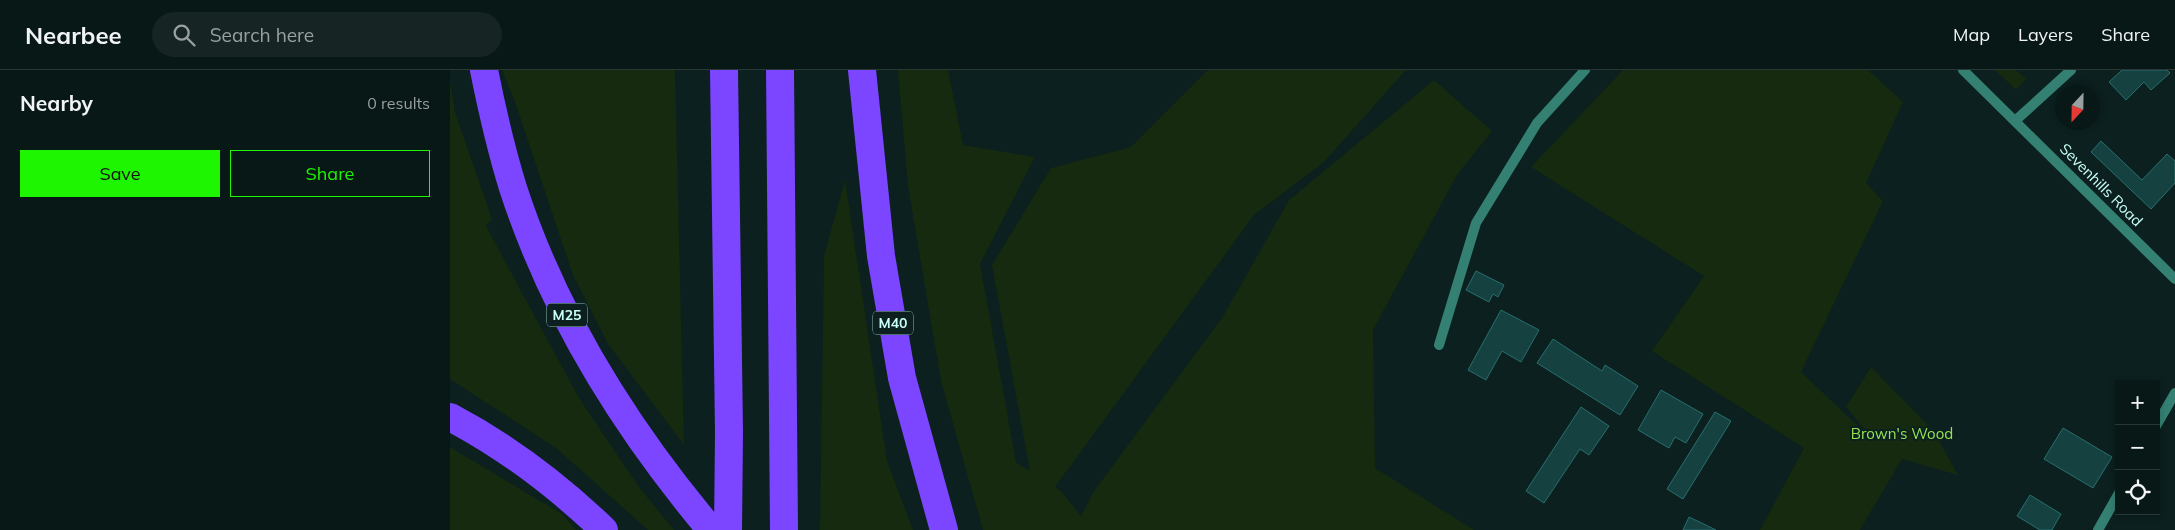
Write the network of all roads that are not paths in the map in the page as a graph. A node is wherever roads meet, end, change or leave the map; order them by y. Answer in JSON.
{"nodes":[{"id":1,"x":484,"y":70,"type":"edge"},
{"id":2,"x":724,"y":70,"type":"edge"},
{"id":3,"x":780,"y":70,"type":"edge"},
{"id":4,"x":862,"y":70,"type":"edge"},
{"id":5,"x":1585,"y":70,"type":"edge"},
{"id":6,"x":1963,"y":70,"type":"edge"},
{"id":7,"x":2070,"y":70,"type":"edge"},
{"id":8,"x":2015,"y":121,"type":"junction"},
{"id":9,"x":2175,"y":278,"type":"edge"},
{"id":10,"x":1439,"y":345,"type":"dead end"},
{"id":11,"x":2175,"y":393,"type":"edge"},
{"id":12,"x":450,"y":417,"type":"edge"},
{"id":13,"x":2157,"y":425,"type":"edge"},
{"id":14,"x":2115,"y":500,"type":"edge"},
{"id":15,"x":604,"y":530,"type":"edge"},
{"id":16,"x":711,"y":530,"type":"edge"},
{"id":17,"x":728,"y":530,"type":"edge"},
{"id":18,"x":784,"y":530,"type":"edge"},
{"id":19,"x":944,"y":530,"type":"edge"},
{"id":20,"x":2098,"y":530,"type":"edge"}],
"edges":[{"from":1,"to":16,"type":"highway","number":"M25"},
{"from":2,"to":17,"type":"highway"},
{"from":3,"to":18,"type":"highway"},
{"from":4,"to":19,"type":"highway","number":"M40"},
{"from":5,"to":10,"type":"street"},
{"from":6,"to":8,"type":"street","name":"Sevenhills Road"},
{"from":7,"to":8,"type":"street"},
{"from":8,"to":9,"type":"street","name":"Sevenhills Road"},
{"from":11,"to":13,"type":"street"},
{"from":12,"to":15,"type":"highway"},
{"from":14,"to":20,"type":"street"}]}
